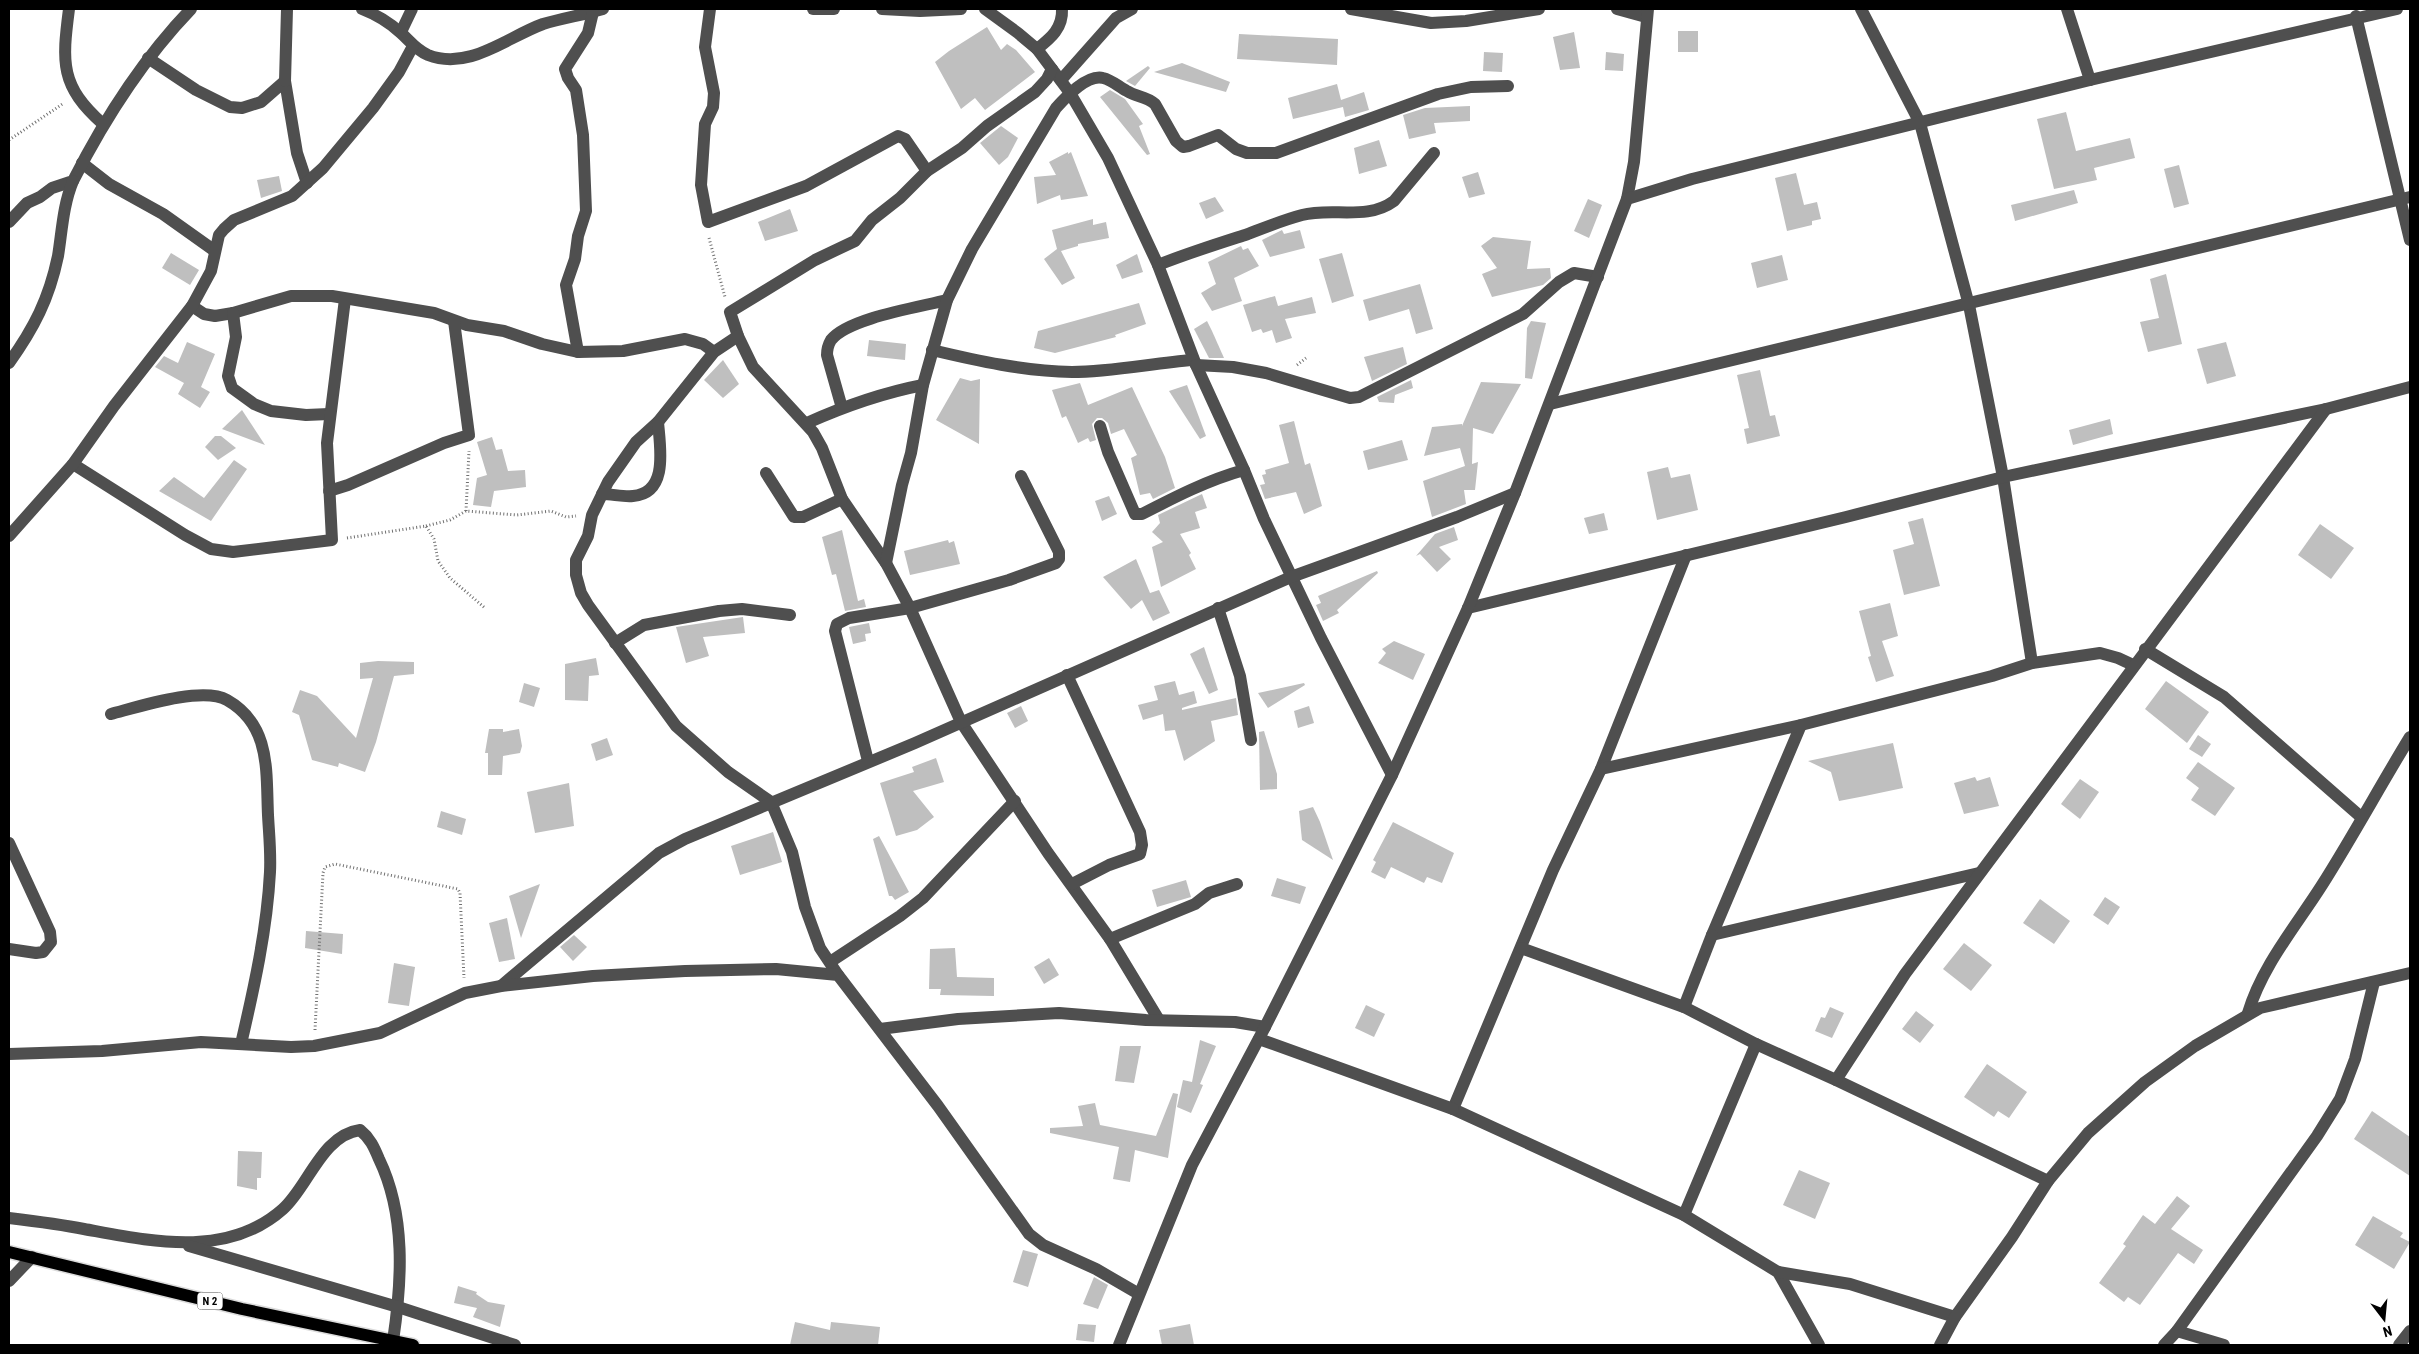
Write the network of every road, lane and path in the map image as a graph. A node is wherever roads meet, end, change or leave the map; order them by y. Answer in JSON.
{"nodes":[{"id":1,"x":69,"y":9,"type":"edge"},
{"id":2,"x":191,"y":9,"type":"edge"},
{"id":3,"x":287,"y":9,"type":"edge"},
{"id":4,"x":362,"y":9,"type":"edge"},
{"id":5,"x":412,"y":9,"type":"edge"},
{"id":6,"x":710,"y":9,"type":"edge"},
{"id":7,"x":813,"y":9,"type":"edge"},
{"id":8,"x":834,"y":9,"type":"edge"},
{"id":9,"x":882,"y":9,"type":"edge"},
{"id":10,"x":961,"y":9,"type":"edge"},
{"id":11,"x":984,"y":9,"type":"edge"},
{"id":12,"x":1062,"y":9,"type":"edge"},
{"id":13,"x":1132,"y":9,"type":"edge"},
{"id":14,"x":1351,"y":9,"type":"edge"},
{"id":15,"x":1539,"y":9,"type":"edge"},
{"id":16,"x":1616,"y":9,"type":"edge"},
{"id":17,"x":1861,"y":9,"type":"edge"},
{"id":18,"x":2067,"y":9,"type":"edge"},
{"id":19,"x":2397,"y":9,"type":"edge"},
{"id":20,"x":598,"y":10,"type":"edge"},
{"id":21,"x":1647,"y":13,"type":"edge"},
{"id":22,"x":2356,"y":16,"type":"junction"},
{"id":23,"x":400,"y":32,"type":"junction"},
{"id":24,"x":414,"y":46,"type":"junction"},
{"id":25,"x":1037,"y":49,"type":"junction"},
{"id":26,"x":148,"y":58,"type":"junction"},
{"id":27,"x":1052,"y":69,"type":"junction"},
{"id":28,"x":285,"y":80,"type":"junction"},
{"id":29,"x":1061,"y":80,"type":"junction"},
{"id":30,"x":2090,"y":80,"type":"junction"},
{"id":31,"x":1508,"y":86,"type":"dead end"},
{"id":32,"x":1070,"y":92,"type":"junction"},
{"id":33,"x":77,"y":97,"type":"junction"},
{"id":34,"x":1920,"y":123,"type":"junction"},
{"id":35,"x":103,"y":124,"type":"junction"},
{"id":36,"x":9,"y":140,"type":"edge"},
{"id":37,"x":1434,"y":153,"type":"dead end"},
{"id":38,"x":82,"y":163,"type":"junction"},
{"id":39,"x":927,"y":171,"type":"junction"},
{"id":40,"x":72,"y":181,"type":"junction"},
{"id":41,"x":307,"y":183,"type":"junction"},
{"id":42,"x":2405,"y":199,"type":"edge"},
{"id":43,"x":1627,"y":200,"type":"junction"},
{"id":44,"x":9,"y":222,"type":"edge"},
{"id":45,"x":708,"y":222,"type":"junction"},
{"id":46,"x":2410,"y":240,"type":"edge"},
{"id":47,"x":215,"y":250,"type":"junction"},
{"id":48,"x":1158,"y":265,"type":"junction"},
{"id":49,"x":1598,"y":277,"type":"junction"},
{"id":50,"x":345,"y":299,"type":"junction"},
{"id":51,"x":947,"y":300,"type":"junction"},
{"id":52,"x":1969,"y":305,"type":"junction"},
{"id":53,"x":192,"y":306,"type":"junction"},
{"id":54,"x":730,"y":312,"type":"junction"},
{"id":55,"x":233,"y":313,"type":"junction"},
{"id":56,"x":454,"y":321,"type":"junction"},
{"id":57,"x":738,"y":336,"type":"junction"},
{"id":58,"x":932,"y":350,"type":"junction"},
{"id":59,"x":578,"y":352,"type":"junction"},
{"id":60,"x":714,"y":352,"type":"junction"},
{"id":61,"x":9,"y":363,"type":"edge"},
{"id":62,"x":1195,"y":363,"type":"junction"},
{"id":63,"x":923,"y":385,"type":"junction"},
{"id":64,"x":2410,"y":387,"type":"edge"},
{"id":65,"x":1550,"y":404,"type":"junction"},
{"id":66,"x":842,"y":408,"type":"junction"},
{"id":67,"x":2326,"y":409,"type":"junction"},
{"id":68,"x":329,"y":414,"type":"junction"},
{"id":69,"x":658,"y":422,"type":"junction"},
{"id":70,"x":807,"y":423,"type":"junction"},
{"id":71,"x":1100,"y":426,"type":"dead end"},
{"id":72,"x":469,"y":435,"type":"junction"},
{"id":73,"x":73,"y":464,"type":"junction"},
{"id":74,"x":1244,"y":470,"type":"junction"},
{"id":75,"x":766,"y":474,"type":"dead end"},
{"id":76,"x":1021,"y":476,"type":"dead end"},
{"id":77,"x":2003,"y":476,"type":"junction"},
{"id":78,"x":329,"y":491,"type":"junction"},
{"id":79,"x":1515,"y":493,"type":"junction"},
{"id":80,"x":602,"y":494,"type":"junction"},
{"id":81,"x":842,"y":499,"type":"junction"},
{"id":82,"x":466,"y":511,"type":"junction"},
{"id":83,"x":592,"y":515,"type":"junction"},
{"id":84,"x":426,"y":526,"type":"junction"},
{"id":85,"x":9,"y":536,"type":"edge"},
{"id":86,"x":332,"y":540,"type":"junction"},
{"id":87,"x":1686,"y":555,"type":"junction"},
{"id":88,"x":886,"y":563,"type":"junction"},
{"id":89,"x":1291,"y":577,"type":"junction"},
{"id":90,"x":485,"y":608,"type":"dead end"},
{"id":91,"x":910,"y":608,"type":"junction"},
{"id":92,"x":1218,"y":608,"type":"junction"},
{"id":93,"x":1468,"y":608,"type":"junction"},
{"id":94,"x":790,"y":615,"type":"dead end"},
{"id":95,"x":615,"y":643,"type":"junction"},
{"id":96,"x":2145,"y":649,"type":"junction"},
{"id":97,"x":2032,"y":663,"type":"junction"},
{"id":98,"x":2134,"y":665,"type":"junction"},
{"id":99,"x":1068,"y":675,"type":"junction"},
{"id":100,"x":111,"y":714,"type":"dead end"},
{"id":101,"x":961,"y":722,"type":"junction"},
{"id":102,"x":1801,"y":725,"type":"junction"},
{"id":103,"x":2410,"y":737,"type":"edge"},
{"id":104,"x":1251,"y":740,"type":"dead end"},
{"id":105,"x":868,"y":761,"type":"junction"},
{"id":106,"x":1601,"y":769,"type":"junction"},
{"id":107,"x":1392,"y":775,"type":"junction"},
{"id":108,"x":771,"y":802,"type":"junction"},
{"id":109,"x":1015,"y":802,"type":"junction"},
{"id":110,"x":2361,"y":817,"type":"junction"},
{"id":111,"x":9,"y":843,"type":"edge"},
{"id":112,"x":1979,"y":873,"type":"junction"},
{"id":113,"x":1072,"y":884,"type":"junction"},
{"id":114,"x":1237,"y":884,"type":"dead end"},
{"id":115,"x":1712,"y":935,"type":"junction"},
{"id":116,"x":1110,"y":939,"type":"junction"},
{"id":117,"x":1521,"y":948,"type":"junction"},
{"id":118,"x":9,"y":949,"type":"edge"},
{"id":119,"x":830,"y":962,"type":"junction"},
{"id":120,"x":2410,"y":973,"type":"edge"},
{"id":121,"x":838,"y":975,"type":"junction"},
{"id":122,"x":2374,"y":982,"type":"junction"},
{"id":123,"x":501,"y":986,"type":"junction"},
{"id":124,"x":465,"y":993,"type":"junction"},
{"id":125,"x":1684,"y":1007,"type":"junction"},
{"id":126,"x":2248,"y":1013,"type":"junction"},
{"id":127,"x":1159,"y":1020,"type":"junction"},
{"id":128,"x":1265,"y":1027,"type":"junction"},
{"id":129,"x":880,"y":1029,"type":"junction"},
{"id":130,"x":1259,"y":1039,"type":"junction"},
{"id":131,"x":241,"y":1044,"type":"junction"},
{"id":132,"x":1756,"y":1044,"type":"junction"},
{"id":133,"x":314,"y":1046,"type":"junction"},
{"id":134,"x":9,"y":1054,"type":"edge"},
{"id":135,"x":1836,"y":1080,"type":"junction"},
{"id":136,"x":1453,"y":1109,"type":"junction"},
{"id":137,"x":2048,"y":1181,"type":"junction"},
{"id":138,"x":1684,"y":1215,"type":"junction"},
{"id":139,"x":9,"y":1218,"type":"edge"},
{"id":140,"x":182,"y":1244,"type":"junction"},
{"id":141,"x":9,"y":1252,"type":"edge"},
{"id":142,"x":32,"y":1257,"type":"junction"},
{"id":143,"x":1778,"y":1272,"type":"junction"},
{"id":144,"x":9,"y":1281,"type":"edge"},
{"id":145,"x":1139,"y":1294,"type":"junction"},
{"id":146,"x":398,"y":1307,"type":"junction"},
{"id":147,"x":1955,"y":1317,"type":"junction"},
{"id":148,"x":2177,"y":1331,"type":"junction"},
{"id":149,"x":2410,"y":1331,"type":"edge"},
{"id":150,"x":393,"y":1341,"type":"junction"},
{"id":151,"x":413,"y":1345,"type":"edge"},
{"id":152,"x":515,"y":1345,"type":"edge"},
{"id":153,"x":1119,"y":1345,"type":"edge"},
{"id":154,"x":1819,"y":1345,"type":"edge"},
{"id":155,"x":1940,"y":1345,"type":"edge"},
{"id":156,"x":2164,"y":1345,"type":"edge"},
{"id":157,"x":2224,"y":1345,"type":"edge"},
{"id":158,"x":2399,"y":1345,"type":"edge"}],
"edges":[{"from":1,"to":33,"type":"street"},
{"from":2,"to":26,"type":"street"},
{"from":3,"to":28,"type":"street"},
{"from":4,"to":23,"type":"street"},
{"from":5,"to":23,"type":"street"},
{"from":6,"to":45,"type":"street"},
{"from":7,"to":8,"type":"street"},
{"from":9,"to":10,"type":"street"},
{"from":11,"to":25,"type":"street"},
{"from":12,"to":25,"type":"street"},
{"from":13,"to":29,"type":"street"},
{"from":14,"to":15,"type":"street"},
{"from":16,"to":21,"type":"street"},
{"from":17,"to":34,"type":"street"},
{"from":18,"to":30,"type":"street"},
{"from":19,"to":22,"type":"street"},
{"from":20,"to":24,"type":"street"},
{"from":20,"to":59,"type":"street"},
{"from":21,"to":43,"type":"street"},
{"from":22,"to":30,"type":"street"},
{"from":22,"to":42,"type":"street"},
{"from":23,"to":24,"type":"street"},
{"from":24,"to":41,"type":"street"},
{"from":25,"to":27,"type":"street"},
{"from":26,"to":28,"type":"street"},
{"from":26,"to":35,"type":"street"},
{"from":27,"to":29,"type":"street"},
{"from":27,"to":39,"type":"street"},
{"from":28,"to":41,"type":"street"},
{"from":29,"to":32,"type":"street"},
{"from":30,"to":34,"type":"street"},
{"from":31,"to":32,"type":"street"},
{"from":32,"to":48,"type":"street"},
{"from":32,"to":51,"type":"street"},
{"from":33,"to":35,"type":"street"},
{"from":33,"to":36,"type":"path"},
{"from":34,"to":43,"type":"street"},
{"from":34,"to":52,"type":"street"},
{"from":35,"to":38,"type":"street"},
{"from":37,"to":48,"type":"street"},
{"from":38,"to":40,"type":"street"},
{"from":38,"to":47,"type":"street"},
{"from":39,"to":45,"type":"street"},
{"from":39,"to":54,"type":"street"},
{"from":40,"to":44,"type":"street"},
{"from":40,"to":61,"type":"street"},
{"from":41,"to":47,"type":"street"},
{"from":42,"to":46,"type":"street"},
{"from":42,"to":52,"type":"street"},
{"from":43,"to":49,"type":"street"},
{"from":45,"to":54,"type":"path"},
{"from":47,"to":53,"type":"street"},
{"from":48,"to":62,"type":"street"},
{"from":49,"to":62,"type":"street"},
{"from":49,"to":65,"type":"street"},
{"from":50,"to":55,"type":"street"},
{"from":50,"to":56,"type":"street"},
{"from":50,"to":68,"type":"street"},
{"from":51,"to":58,"type":"street"},
{"from":51,"to":66,"type":"street"},
{"from":52,"to":65,"type":"street"},
{"from":52,"to":77,"type":"street"},
{"from":53,"to":55,"type":"street"},
{"from":53,"to":73,"type":"street"},
{"from":54,"to":57,"type":"street"},
{"from":55,"to":68,"type":"street"},
{"from":56,"to":59,"type":"street"},
{"from":56,"to":72,"type":"street"},
{"from":57,"to":60,"type":"street"},
{"from":57,"to":70,"type":"street"},
{"from":58,"to":62,"type":"street"},
{"from":58,"to":63,"type":"street"},
{"from":59,"to":60,"type":"street"},
{"from":60,"to":69,"type":"street"},
{"from":62,"to":74,"type":"street"},
{"from":63,"to":66,"type":"street"},
{"from":63,"to":88,"type":"street"},
{"from":64,"to":67,"type":"street"},
{"from":65,"to":79,"type":"street"},
{"from":66,"to":70,"type":"street"},
{"from":67,"to":77,"type":"street"},
{"from":67,"to":96,"type":"street"},
{"from":68,"to":78,"type":"street"},
{"from":69,"to":80,"type":"street"},
{"from":69,"to":80,"type":"street"},
{"from":70,"to":81,"type":"street"},
{"from":71,"to":74,"type":"street"},
{"from":72,"to":78,"type":"street"},
{"from":72,"to":82,"type":"path"},
{"from":73,"to":85,"type":"street"},
{"from":73,"to":86,"type":"street"},
{"from":74,"to":89,"type":"street"},
{"from":75,"to":81,"type":"street"},
{"from":76,"to":91,"type":"street"},
{"from":77,"to":87,"type":"street"},
{"from":77,"to":97,"type":"street"},
{"from":78,"to":86,"type":"street"},
{"from":79,"to":89,"type":"street"},
{"from":79,"to":93,"type":"street"},
{"from":80,"to":83,"type":"street"},
{"from":81,"to":88,"type":"street"},
{"from":82,"to":83,"type":"path"},
{"from":82,"to":84,"type":"path"},
{"from":83,"to":95,"type":"street"},
{"from":84,"to":86,"type":"path"},
{"from":84,"to":90,"type":"path"},
{"from":87,"to":93,"type":"street"},
{"from":87,"to":106,"type":"street"},
{"from":88,"to":91,"type":"street"},
{"from":89,"to":92,"type":"street"},
{"from":89,"to":107,"type":"street"},
{"from":91,"to":101,"type":"street"},
{"from":91,"to":105,"type":"street"},
{"from":92,"to":99,"type":"street"},
{"from":92,"to":104,"type":"street"},
{"from":93,"to":107,"type":"street"},
{"from":94,"to":95,"type":"street"},
{"from":95,"to":108,"type":"street"},
{"from":96,"to":98,"type":"street"},
{"from":96,"to":110,"type":"street"},
{"from":97,"to":98,"type":"street"},
{"from":97,"to":102,"type":"street"},
{"from":98,"to":112,"type":"street"},
{"from":99,"to":101,"type":"street"},
{"from":99,"to":113,"type":"street"},
{"from":100,"to":131,"type":"street"},
{"from":101,"to":105,"type":"street"},
{"from":101,"to":109,"type":"street"},
{"from":102,"to":106,"type":"street"},
{"from":102,"to":115,"type":"street"},
{"from":103,"to":110,"type":"street"},
{"from":105,"to":108,"type":"street"},
{"from":106,"to":117,"type":"street"},
{"from":107,"to":128,"type":"street"},
{"from":108,"to":119,"type":"street"},
{"from":108,"to":123,"type":"street"},
{"from":109,"to":113,"type":"street"},
{"from":109,"to":119,"type":"street"},
{"from":110,"to":126,"type":"street"},
{"from":111,"to":118,"type":"street"},
{"from":112,"to":115,"type":"street"},
{"from":112,"to":135,"type":"street"},
{"from":113,"to":116,"type":"street"},
{"from":114,"to":116,"type":"street"},
{"from":115,"to":125,"type":"street"},
{"from":116,"to":127,"type":"street"},
{"from":117,"to":125,"type":"street"},
{"from":117,"to":136,"type":"street"},
{"from":119,"to":121,"type":"street"},
{"from":120,"to":122,"type":"street"},
{"from":121,"to":123,"type":"street"},
{"from":121,"to":129,"type":"street"},
{"from":122,"to":126,"type":"street"},
{"from":122,"to":148,"type":"street"},
{"from":123,"to":124,"type":"street"},
{"from":124,"to":133,"type":"street"},
{"from":124,"to":133,"type":"path"},
{"from":125,"to":132,"type":"street"},
{"from":126,"to":137,"type":"street"},
{"from":127,"to":128,"type":"street"},
{"from":127,"to":129,"type":"street"},
{"from":128,"to":130,"type":"street"},
{"from":129,"to":145,"type":"street"},
{"from":130,"to":136,"type":"street"},
{"from":130,"to":145,"type":"street"},
{"from":131,"to":133,"type":"street"},
{"from":131,"to":134,"type":"street"},
{"from":132,"to":135,"type":"street"},
{"from":132,"to":138,"type":"street"},
{"from":135,"to":137,"type":"street"},
{"from":136,"to":138,"type":"street"},
{"from":137,"to":147,"type":"street"},
{"from":138,"to":143,"type":"street"},
{"from":139,"to":140,"type":"street"},
{"from":140,"to":146,"type":"street"},
{"from":140,"to":146,"type":"street"},
{"from":141,"to":142,"type":"main road","number":"N 2"},
{"from":142,"to":144,"type":"street"},
{"from":142,"to":150,"type":"main road","number":"N 2"},
{"from":143,"to":147,"type":"street"},
{"from":143,"to":154,"type":"street"},
{"from":145,"to":153,"type":"street"},
{"from":146,"to":150,"type":"street"},
{"from":146,"to":152,"type":"street"},
{"from":147,"to":155,"type":"street"},
{"from":148,"to":156,"type":"street"},
{"from":148,"to":157,"type":"street"},
{"from":149,"to":158,"type":"street"},
{"from":150,"to":151,"type":"main road","number":"N 2"}]}
